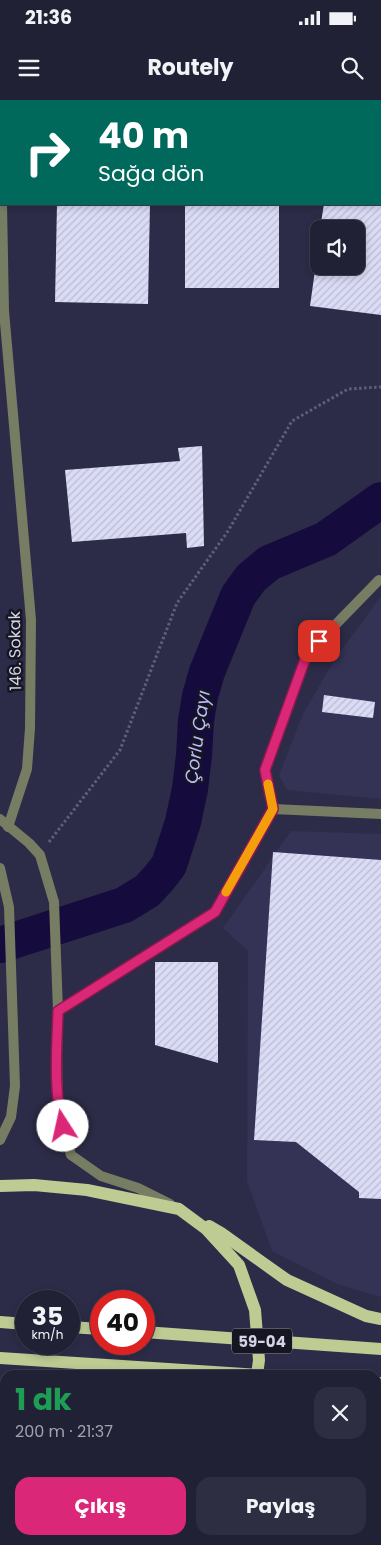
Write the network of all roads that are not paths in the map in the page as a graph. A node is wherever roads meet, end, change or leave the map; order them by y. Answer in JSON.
{"nodes":[{"id":1,"x":2,"y":205,"type":"edge"},
{"id":2,"x":379,"y":580,"type":"dead end"},
{"id":3,"x":273,"y":809,"type":"junction"},
{"id":4,"x":381,"y":814,"type":"edge"},
{"id":5,"x":4,"y":823,"type":"edge"},
{"id":6,"x":0,"y":868,"type":"edge"},
{"id":7,"x":58,"y":1011,"type":"junction"},
{"id":8,"x":0,"y":1140,"type":"edge"},
{"id":9,"x":0,"y":1186,"type":"edge"},
{"id":10,"x":179,"y":1209,"type":"junction"},
{"id":11,"x":381,"y":1318,"type":"edge"},
{"id":12,"x":0,"y":1322,"type":"edge"},
{"id":13,"x":15,"y":1323,"type":"edge"},
{"id":14,"x":155,"y":1333,"type":"edge"},
{"id":15,"x":257,"y":1340,"type":"junction"},
{"id":16,"x":381,"y":1348,"type":"edge"},
{"id":17,"x":0,"y":1358,"type":"edge"},
{"id":18,"x":182,"y":1370,"type":"edge"},
{"id":19,"x":258,"y":1370,"type":"edge"}],
"edges":[{"from":1,"to":5,"type":"street","name":"146. Sokak"},
{"from":2,"to":3,"type":"street"},
{"from":3,"to":4,"type":"street"},
{"from":3,"to":7,"type":"street"},
{"from":5,"to":7,"type":"street"},
{"from":6,"to":8,"type":"street"},
{"from":7,"to":10,"type":"street"},
{"from":9,"to":10,"type":"main road"},
{"from":10,"to":11,"type":"main road"},
{"from":10,"to":15,"type":"main road"},
{"from":12,"to":13,"type":"main road"},
{"from":14,"to":15,"type":"main road","number":"59-04"},
{"from":15,"to":16,"type":"main road","number":"59-04"},
{"from":15,"to":19,"type":"main road"},
{"from":17,"to":18,"type":"main road","number":"59-04"}]}
